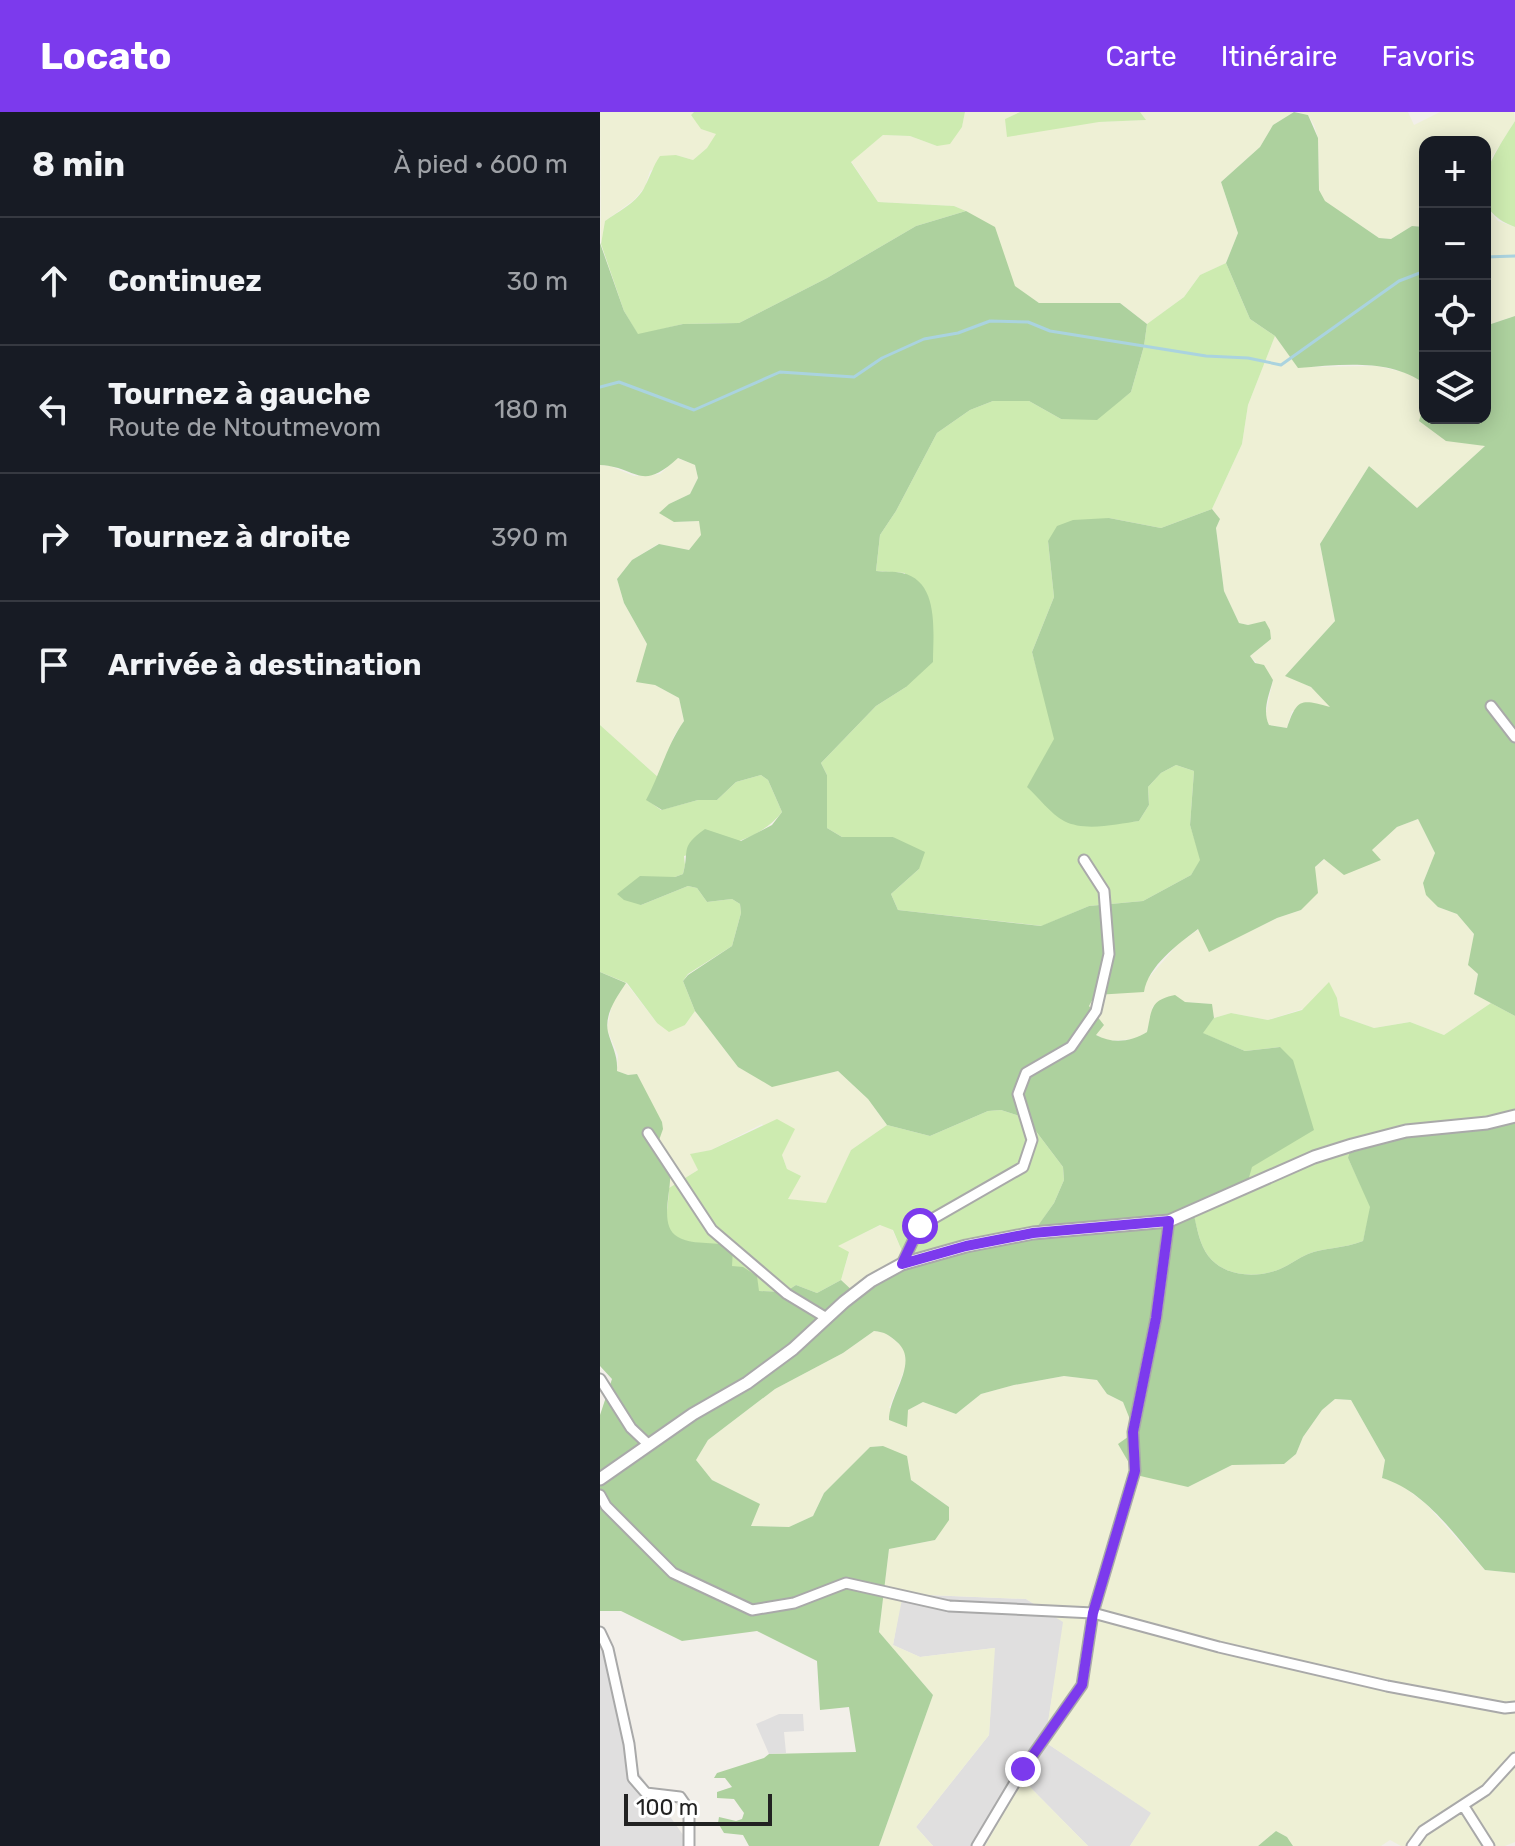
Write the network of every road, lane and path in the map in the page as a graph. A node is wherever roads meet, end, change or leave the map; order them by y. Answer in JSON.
{"nodes":[{"id":1,"x":1491,"y":706,"type":"dead end"},
{"id":2,"x":1515,"y":737,"type":"edge"},
{"id":3,"x":1084,"y":860,"type":"dead end"},
{"id":4,"x":1515,"y":1116,"type":"edge"},
{"id":5,"x":648,"y":1133,"type":"dead end"},
{"id":6,"x":1169,"y":1221,"type":"junction"},
{"id":7,"x":902,"y":1264,"type":"junction"},
{"id":8,"x":825,"y":1317,"type":"junction"},
{"id":9,"x":600,"y":1379,"type":"edge"},
{"id":10,"x":649,"y":1445,"type":"junction"},
{"id":11,"x":600,"y":1479,"type":"edge"},
{"id":12,"x":600,"y":1495,"type":"edge"},
{"id":13,"x":1093,"y":1613,"type":"junction"},
{"id":14,"x":600,"y":1632,"type":"edge"},
{"id":15,"x":604,"y":1652,"type":"edge"},
{"id":16,"x":1515,"y":1707,"type":"edge"},
{"id":17,"x":1515,"y":1758,"type":"edge"},
{"id":18,"x":1463,"y":1805,"type":"junction"},
{"id":19,"x":689,"y":1846,"type":"edge"},
{"id":20,"x":977,"y":1846,"type":"edge"},
{"id":21,"x":1412,"y":1846,"type":"edge"},
{"id":22,"x":1489,"y":1846,"type":"edge"}],
"edges":[{"from":1,"to":2,"type":"street"},
{"from":3,"to":7,"type":"street"},
{"from":4,"to":6,"type":"street"},
{"from":5,"to":8,"type":"street"},
{"from":6,"to":7,"type":"street"},
{"from":6,"to":13,"type":"street"},
{"from":7,"to":8,"type":"street"},
{"from":8,"to":10,"type":"street"},
{"from":9,"to":10,"type":"street"},
{"from":10,"to":11,"type":"street"},
{"from":12,"to":13,"type":"street"},
{"from":13,"to":16,"type":"street"},
{"from":13,"to":20,"type":"street"},
{"from":14,"to":15,"type":"street"},
{"from":15,"to":19,"type":"street"},
{"from":17,"to":18,"type":"street"},
{"from":18,"to":21,"type":"street"},
{"from":18,"to":22,"type":"street"}]}
